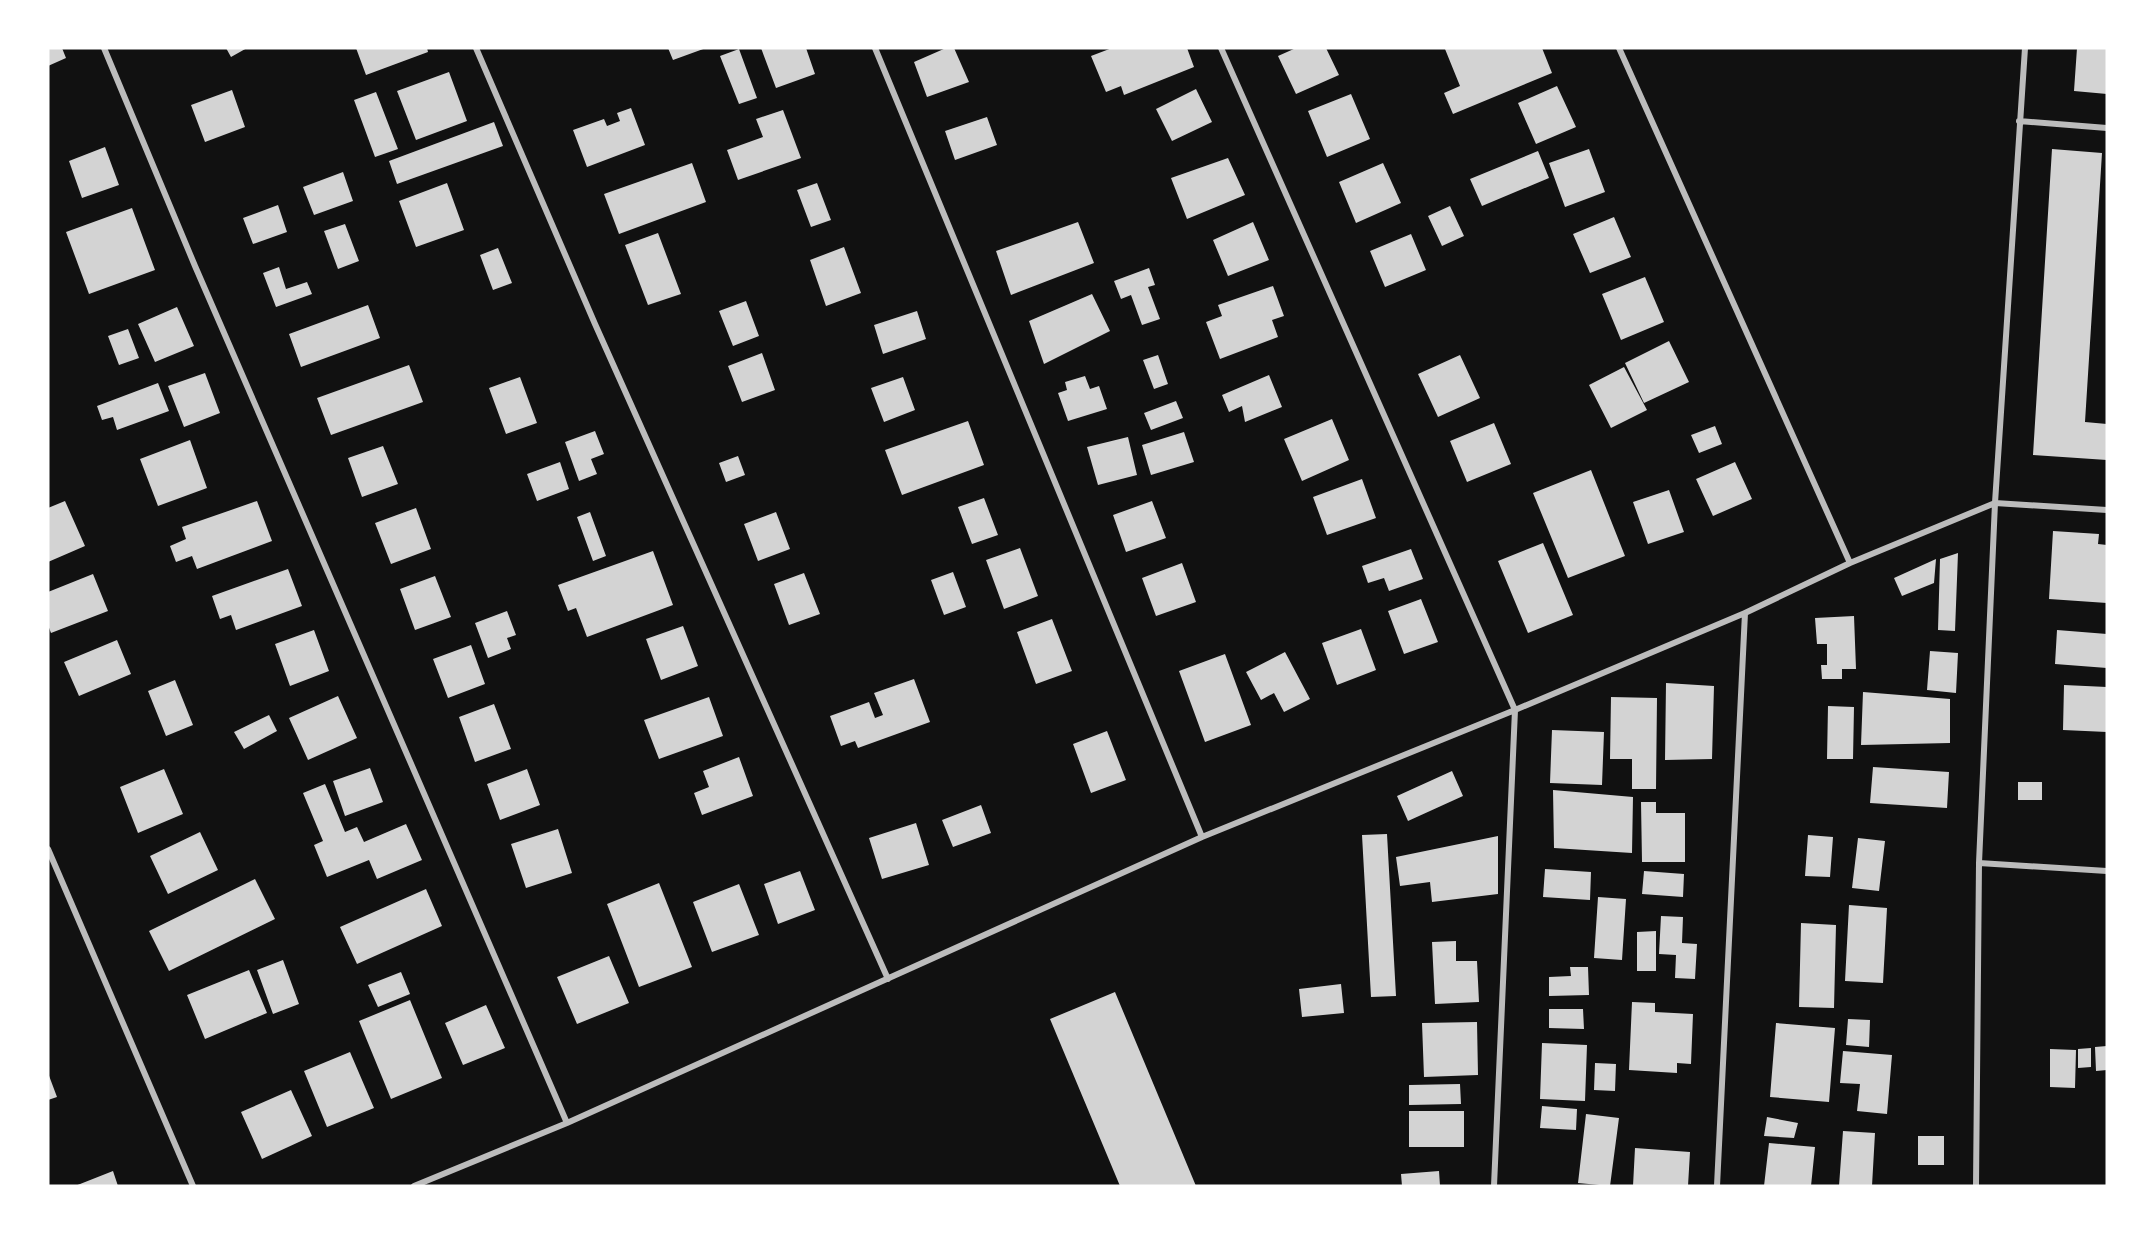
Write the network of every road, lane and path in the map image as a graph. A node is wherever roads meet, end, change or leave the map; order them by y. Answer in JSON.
{"nodes":[{"id":1,"x":104,"y":48,"type":"edge"},
{"id":2,"x":476,"y":48,"type":"edge"},
{"id":3,"x":875,"y":48,"type":"edge"},
{"id":4,"x":1221,"y":48,"type":"edge"},
{"id":5,"x":1619,"y":48,"type":"edge"},
{"id":6,"x":2025,"y":48,"type":"edge"},
{"id":7,"x":2019,"y":121,"type":"junction"},
{"id":8,"x":2107,"y":128,"type":"edge"},
{"id":9,"x":1995,"y":503,"type":"junction"},
{"id":10,"x":2107,"y":510,"type":"edge"},
{"id":11,"x":1850,"y":563,"type":"junction"},
{"id":12,"x":1745,"y":613,"type":"junction"},
{"id":13,"x":1515,"y":710,"type":"junction"},
{"id":14,"x":1202,"y":837,"type":"junction"},
{"id":15,"x":48,"y":849,"type":"edge"},
{"id":16,"x":1979,"y":863,"type":"junction"},
{"id":17,"x":2107,"y":871,"type":"edge"},
{"id":18,"x":888,"y":979,"type":"junction"},
{"id":19,"x":567,"y":1123,"type":"junction"},
{"id":20,"x":193,"y":1186,"type":"edge"},
{"id":21,"x":414,"y":1186,"type":"edge"},
{"id":22,"x":1494,"y":1186,"type":"edge"},
{"id":23,"x":1717,"y":1186,"type":"edge"},
{"id":24,"x":1976,"y":1186,"type":"edge"}],
"edges":[{"from":1,"to":19,"type":"street"},
{"from":2,"to":18,"type":"street"},
{"from":3,"to":14,"type":"street"},
{"from":4,"to":13,"type":"street"},
{"from":5,"to":11,"type":"street"},
{"from":6,"to":7,"type":"street"},
{"from":7,"to":8,"type":"street"},
{"from":7,"to":9,"type":"street"},
{"from":9,"to":10,"type":"street"},
{"from":9,"to":11,"type":"street"},
{"from":9,"to":16,"type":"street"},
{"from":11,"to":12,"type":"street"},
{"from":12,"to":13,"type":"street"},
{"from":12,"to":23,"type":"street"},
{"from":13,"to":14,"type":"street"},
{"from":13,"to":22,"type":"street"},
{"from":14,"to":18,"type":"street"},
{"from":15,"to":20,"type":"street"},
{"from":16,"to":17,"type":"street"},
{"from":16,"to":24,"type":"street"},
{"from":18,"to":19,"type":"street"},
{"from":19,"to":21,"type":"street"}]}
